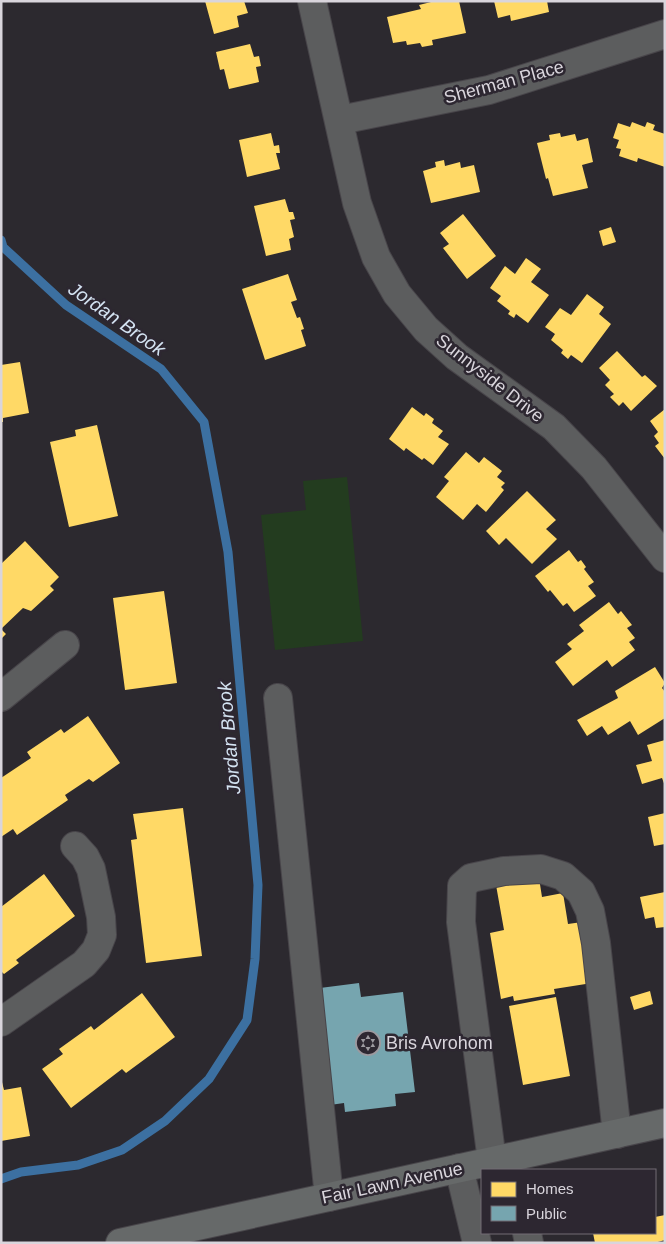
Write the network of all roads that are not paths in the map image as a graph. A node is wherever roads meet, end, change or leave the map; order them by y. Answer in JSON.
{"nodes":[{"id":1,"x":312,"y":1,"type":"edge"},
{"id":2,"x":663,"y":36,"type":"edge"},
{"id":3,"x":340,"y":120,"type":"junction"},
{"id":4,"x":665,"y":558,"type":"edge"},
{"id":5,"x":65,"y":644,"type":"dead end"},
{"id":6,"x":1,"y":697,"type":"edge"},
{"id":7,"x":278,"y":698,"type":"dead end"},
{"id":8,"x":75,"y":846,"type":"dead end"},
{"id":9,"x":1,"y":1022,"type":"edge"},
{"id":10,"x":665,"y":1123,"type":"edge"},
{"id":11,"x":617,"y":1134,"type":"junction"},
{"id":12,"x":504,"y":1163,"type":"edge"},
{"id":13,"x":459,"y":1168,"type":"junction"},
{"id":14,"x":329,"y":1197,"type":"junction"},
{"id":15,"x":120,"y":1243,"type":"edge"},
{"id":16,"x":477,"y":1243,"type":"edge"}],
"edges":[{"from":1,"to":3,"type":"street","name":"Sunnyside Drive"},
{"from":2,"to":3,"type":"street","name":"Sherman Place"},
{"from":3,"to":4,"type":"street","name":"Sunnyside Drive"},
{"from":5,"to":6,"type":"street"},
{"from":7,"to":14,"type":"street"},
{"from":8,"to":9,"type":"street"},
{"from":10,"to":11,"type":"main road","name":"Fair Lawn Avenue"},
{"from":11,"to":12,"type":"main road","name":"Fair Lawn Avenue"},
{"from":11,"to":12,"type":"street"},
{"from":12,"to":13,"type":"main road","name":"Fair Lawn Avenue"},
{"from":13,"to":14,"type":"main road","name":"Fair Lawn Avenue"},
{"from":13,"to":16,"type":"street"},
{"from":14,"to":15,"type":"main road","name":"Fair Lawn Avenue"}]}
